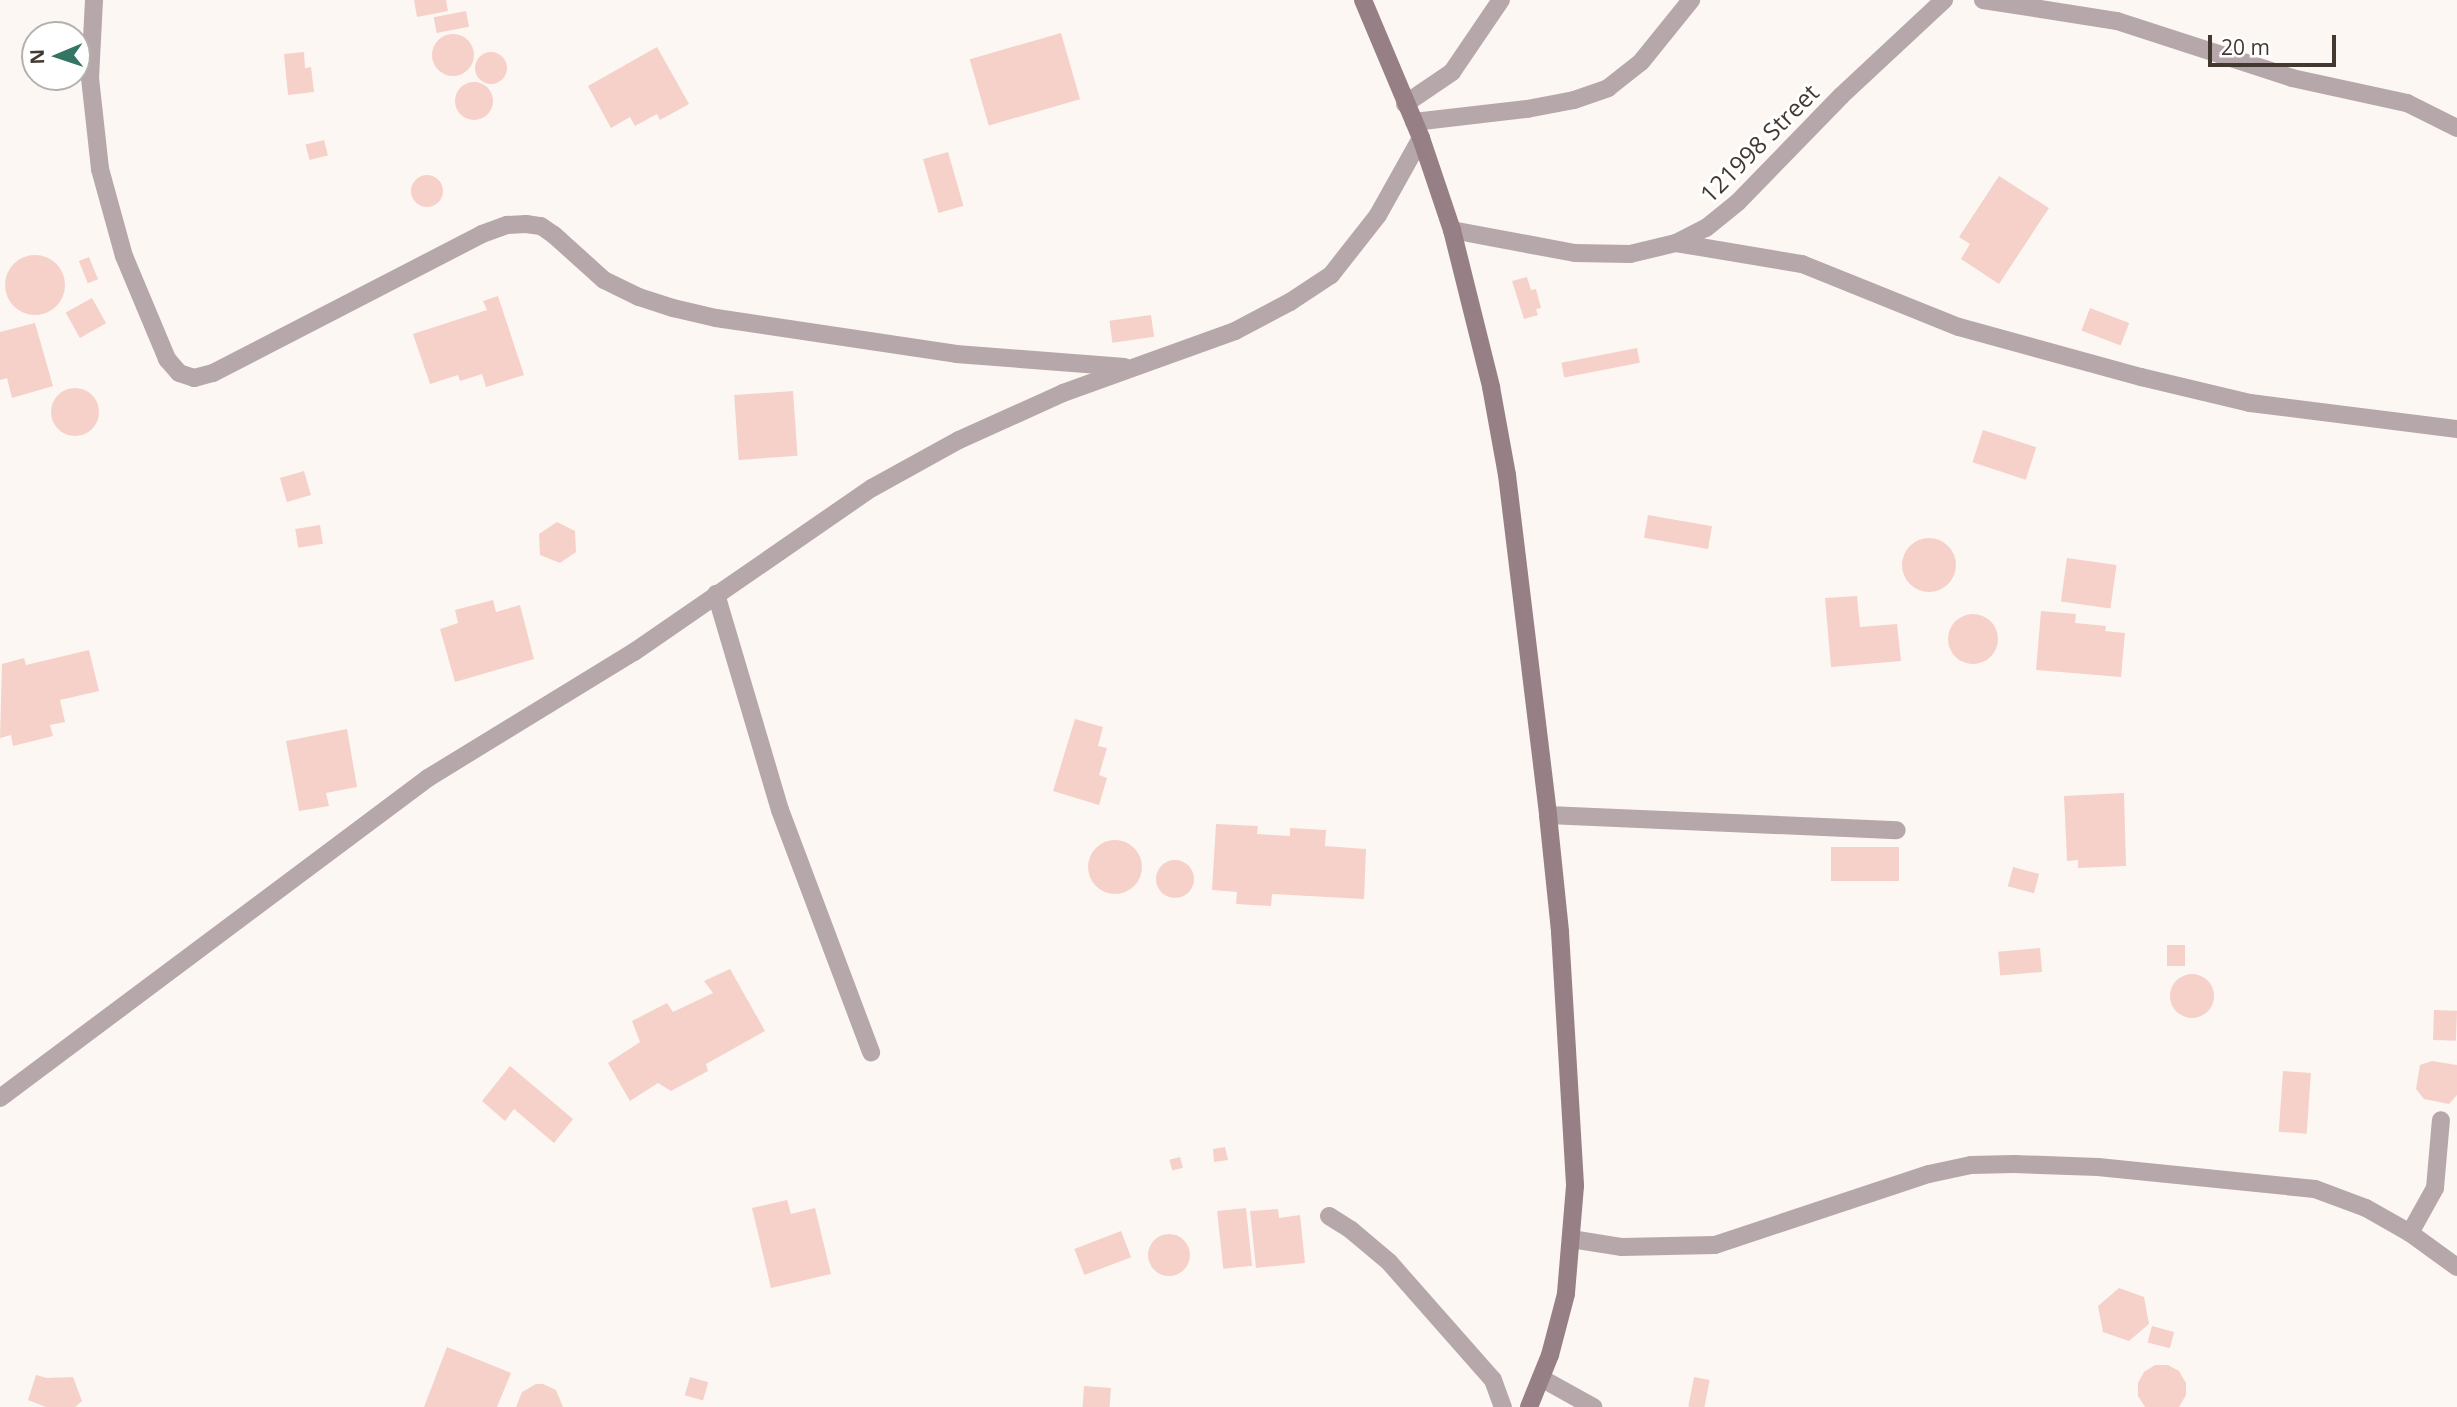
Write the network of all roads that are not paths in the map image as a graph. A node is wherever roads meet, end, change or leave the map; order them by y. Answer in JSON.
{"nodes":[{"id":1,"x":94,"y":0,"type":"edge"},
{"id":2,"x":1363,"y":0,"type":"edge"},
{"id":3,"x":1501,"y":0,"type":"edge"},
{"id":4,"x":1691,"y":0,"type":"edge"},
{"id":5,"x":1944,"y":0,"type":"edge"},
{"id":6,"x":1983,"y":0,"type":"edge"},
{"id":7,"x":1405,"y":104,"type":"junction"},
{"id":8,"x":2457,"y":128,"type":"edge"},
{"id":9,"x":1417,"y":130,"type":"junction"},
{"id":10,"x":1452,"y":230,"type":"junction"},
{"id":11,"x":1676,"y":243,"type":"junction"},
{"id":12,"x":1130,"y":367,"type":"junction"},
{"id":13,"x":2457,"y":429,"type":"edge"},
{"id":14,"x":716,"y":594,"type":"junction"},
{"id":15,"x":1548,"y":815,"type":"junction"},
{"id":16,"x":1897,"y":830,"type":"dead end"},
{"id":17,"x":871,"y":1052,"type":"dead end"},
{"id":18,"x":0,"y":1098,"type":"edge"},
{"id":19,"x":2441,"y":1120,"type":"dead end"},
{"id":20,"x":1329,"y":1216,"type":"dead end"},
{"id":21,"x":2410,"y":1233,"type":"junction"},
{"id":22,"x":1571,"y":1239,"type":"junction"},
{"id":23,"x":2457,"y":1267,"type":"edge"},
{"id":24,"x":1541,"y":1378,"type":"junction"},
{"id":25,"x":1503,"y":1407,"type":"edge"},
{"id":26,"x":1529,"y":1407,"type":"edge"},
{"id":27,"x":1593,"y":1407,"type":"edge"}],
"edges":[{"from":1,"to":12,"type":"street"},
{"from":2,"to":7,"type":"street"},
{"from":3,"to":7,"type":"street"},
{"from":4,"to":9,"type":"street"},
{"from":5,"to":11,"type":"street","name":"121998 Street"},
{"from":6,"to":8,"type":"street"},
{"from":7,"to":9,"type":"street"},
{"from":9,"to":10,"type":"street"},
{"from":9,"to":12,"type":"street"},
{"from":10,"to":11,"type":"street","name":"121998 Street"},
{"from":10,"to":15,"type":"street"},
{"from":11,"to":13,"type":"street"},
{"from":12,"to":14,"type":"street"},
{"from":14,"to":17,"type":"street"},
{"from":14,"to":18,"type":"street"},
{"from":15,"to":16,"type":"street"},
{"from":15,"to":22,"type":"street"},
{"from":19,"to":21,"type":"street"},
{"from":20,"to":25,"type":"street"},
{"from":21,"to":22,"type":"street"},
{"from":21,"to":23,"type":"street"},
{"from":22,"to":24,"type":"street"},
{"from":24,"to":26,"type":"street"},
{"from":24,"to":27,"type":"street"}]}
